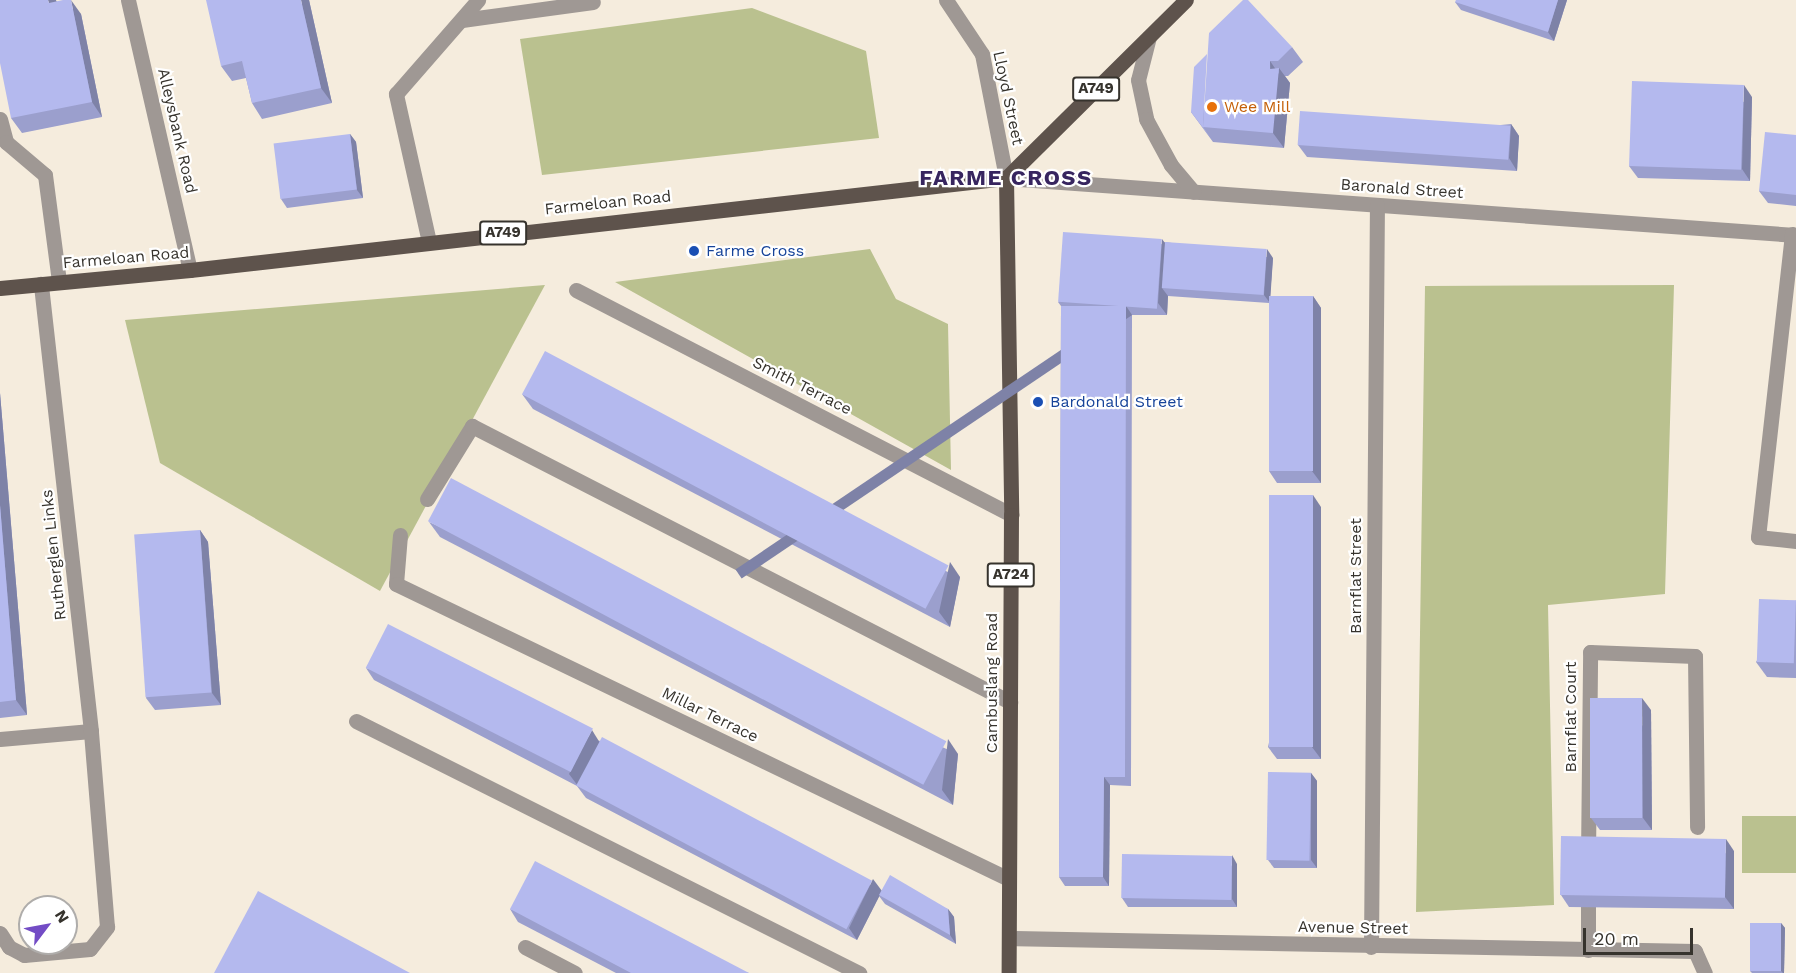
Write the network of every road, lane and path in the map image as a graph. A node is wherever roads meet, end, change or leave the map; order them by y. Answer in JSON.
{"nodes":[{"id":1,"x":129,"y":0,"type":"edge"},
{"id":2,"x":478,"y":0,"type":"edge"},
{"id":3,"x":946,"y":0,"type":"edge"},
{"id":4,"x":1186,"y":0,"type":"edge"},
{"id":5,"x":593,"y":2,"type":"dead end"},
{"id":6,"x":462,"y":20,"type":"junction"},
{"id":7,"x":1149,"y":37,"type":"junction"},
{"id":8,"x":0,"y":119,"type":"edge"},
{"id":9,"x":1006,"y":178,"type":"junction"},
{"id":10,"x":1194,"y":192,"type":"junction"},
{"id":11,"x":1377,"y":205,"type":"junction"},
{"id":12,"x":1794,"y":235,"type":"edge"},
{"id":13,"x":429,"y":242,"type":"junction"},
{"id":14,"x":190,"y":270,"type":"junction"},
{"id":15,"x":59,"y":282,"type":"junction"},
{"id":16,"x":41,"y":284,"type":"junction"},
{"id":17,"x":0,"y":288,"type":"edge"},
{"id":18,"x":576,"y":290,"type":"dead end"},
{"id":19,"x":427,"y":499,"type":"dead end"},
{"id":20,"x":1011,"y":515,"type":"junction"},
{"id":21,"x":400,"y":535,"type":"dead end"},
{"id":22,"x":1796,"y":541,"type":"edge"},
{"id":23,"x":1010,"y":702,"type":"junction"},
{"id":24,"x":356,"y":721,"type":"dead end"},
{"id":25,"x":91,"y":731,"type":"junction"},
{"id":26,"x":0,"y":738,"type":"edge"},
{"id":27,"x":1697,"y":827,"type":"dead end"},
{"id":28,"x":1009,"y":879,"type":"junction"},
{"id":29,"x":0,"y":933,"type":"edge"},
{"id":30,"x":1009,"y":938,"type":"junction"},
{"id":31,"x":525,"y":947,"type":"dead end"},
{"id":32,"x":1371,"y":947,"type":"junction"},
{"id":33,"x":1588,"y":950,"type":"junction"},
{"id":34,"x":575,"y":973,"type":"edge"},
{"id":35,"x":859,"y":973,"type":"edge"},
{"id":36,"x":1009,"y":973,"type":"edge"},
{"id":37,"x":1705,"y":973,"type":"edge"}],
"edges":[{"from":1,"to":14,"type":"street","name":"Alleysbank Road"},
{"from":2,"to":6,"type":"street"},
{"from":3,"to":9,"type":"street","name":"Lloyd Street"},
{"from":4,"to":7,"type":"main road","number":"A749"},
{"from":5,"to":6,"type":"street"},
{"from":6,"to":13,"type":"street"},
{"from":7,"to":9,"type":"main road","number":"A749"},
{"from":7,"to":10,"type":"street"},
{"from":8,"to":15,"type":"street"},
{"from":9,"to":10,"type":"street","name":"Baronald Street"},
{"from":9,"to":13,"type":"main road","name":"Farmeloan Road","number":"A749"},
{"from":9,"to":20,"type":"main road","name":"Cambuslang Road","number":"A724"},
{"from":10,"to":11,"type":"street","name":"Baronald Street"},
{"from":11,"to":12,"type":"street","name":"Baronald Street"},
{"from":11,"to":32,"type":"street","name":"Barnflat Street"},
{"from":12,"to":22,"type":"street"},
{"from":13,"to":14,"type":"main road","name":"Farmeloan Road","number":"A749"},
{"from":14,"to":15,"type":"main road","name":"Farmeloan Road","number":"A749"},
{"from":15,"to":16,"type":"main road","name":"Farmeloan Road","number":"A749"},
{"from":16,"to":17,"type":"main road","name":"Farmeloan Road","number":"A749"},
{"from":16,"to":25,"type":"street","name":"Rutherglen Links"},
{"from":18,"to":20,"type":"street","name":"Smith Terrace"},
{"from":19,"to":23,"type":"street"},
{"from":20,"to":23,"type":"main road","name":"Cambuslang Road","number":"A724"},
{"from":21,"to":28,"type":"street","name":"Millar Terrace"},
{"from":23,"to":28,"type":"main road","name":"Cambuslang Road","number":"A724"},
{"from":24,"to":35,"type":"street"},
{"from":25,"to":26,"type":"street"},
{"from":25,"to":29,"type":"street","name":"Rutherglen Links"},
{"from":27,"to":33,"type":"street","name":"Barnflat Court"},
{"from":28,"to":30,"type":"main road","name":"Cambuslang Road","number":"A724"},
{"from":30,"to":32,"type":"street","name":"Avenue Street"},
{"from":30,"to":36,"type":"main road","name":"Cambuslang Road","number":"A724"},
{"from":31,"to":34,"type":"street"},
{"from":32,"to":33,"type":"street","name":"Avenue Street"},
{"from":33,"to":37,"type":"street","name":"Avenue Street"}]}
